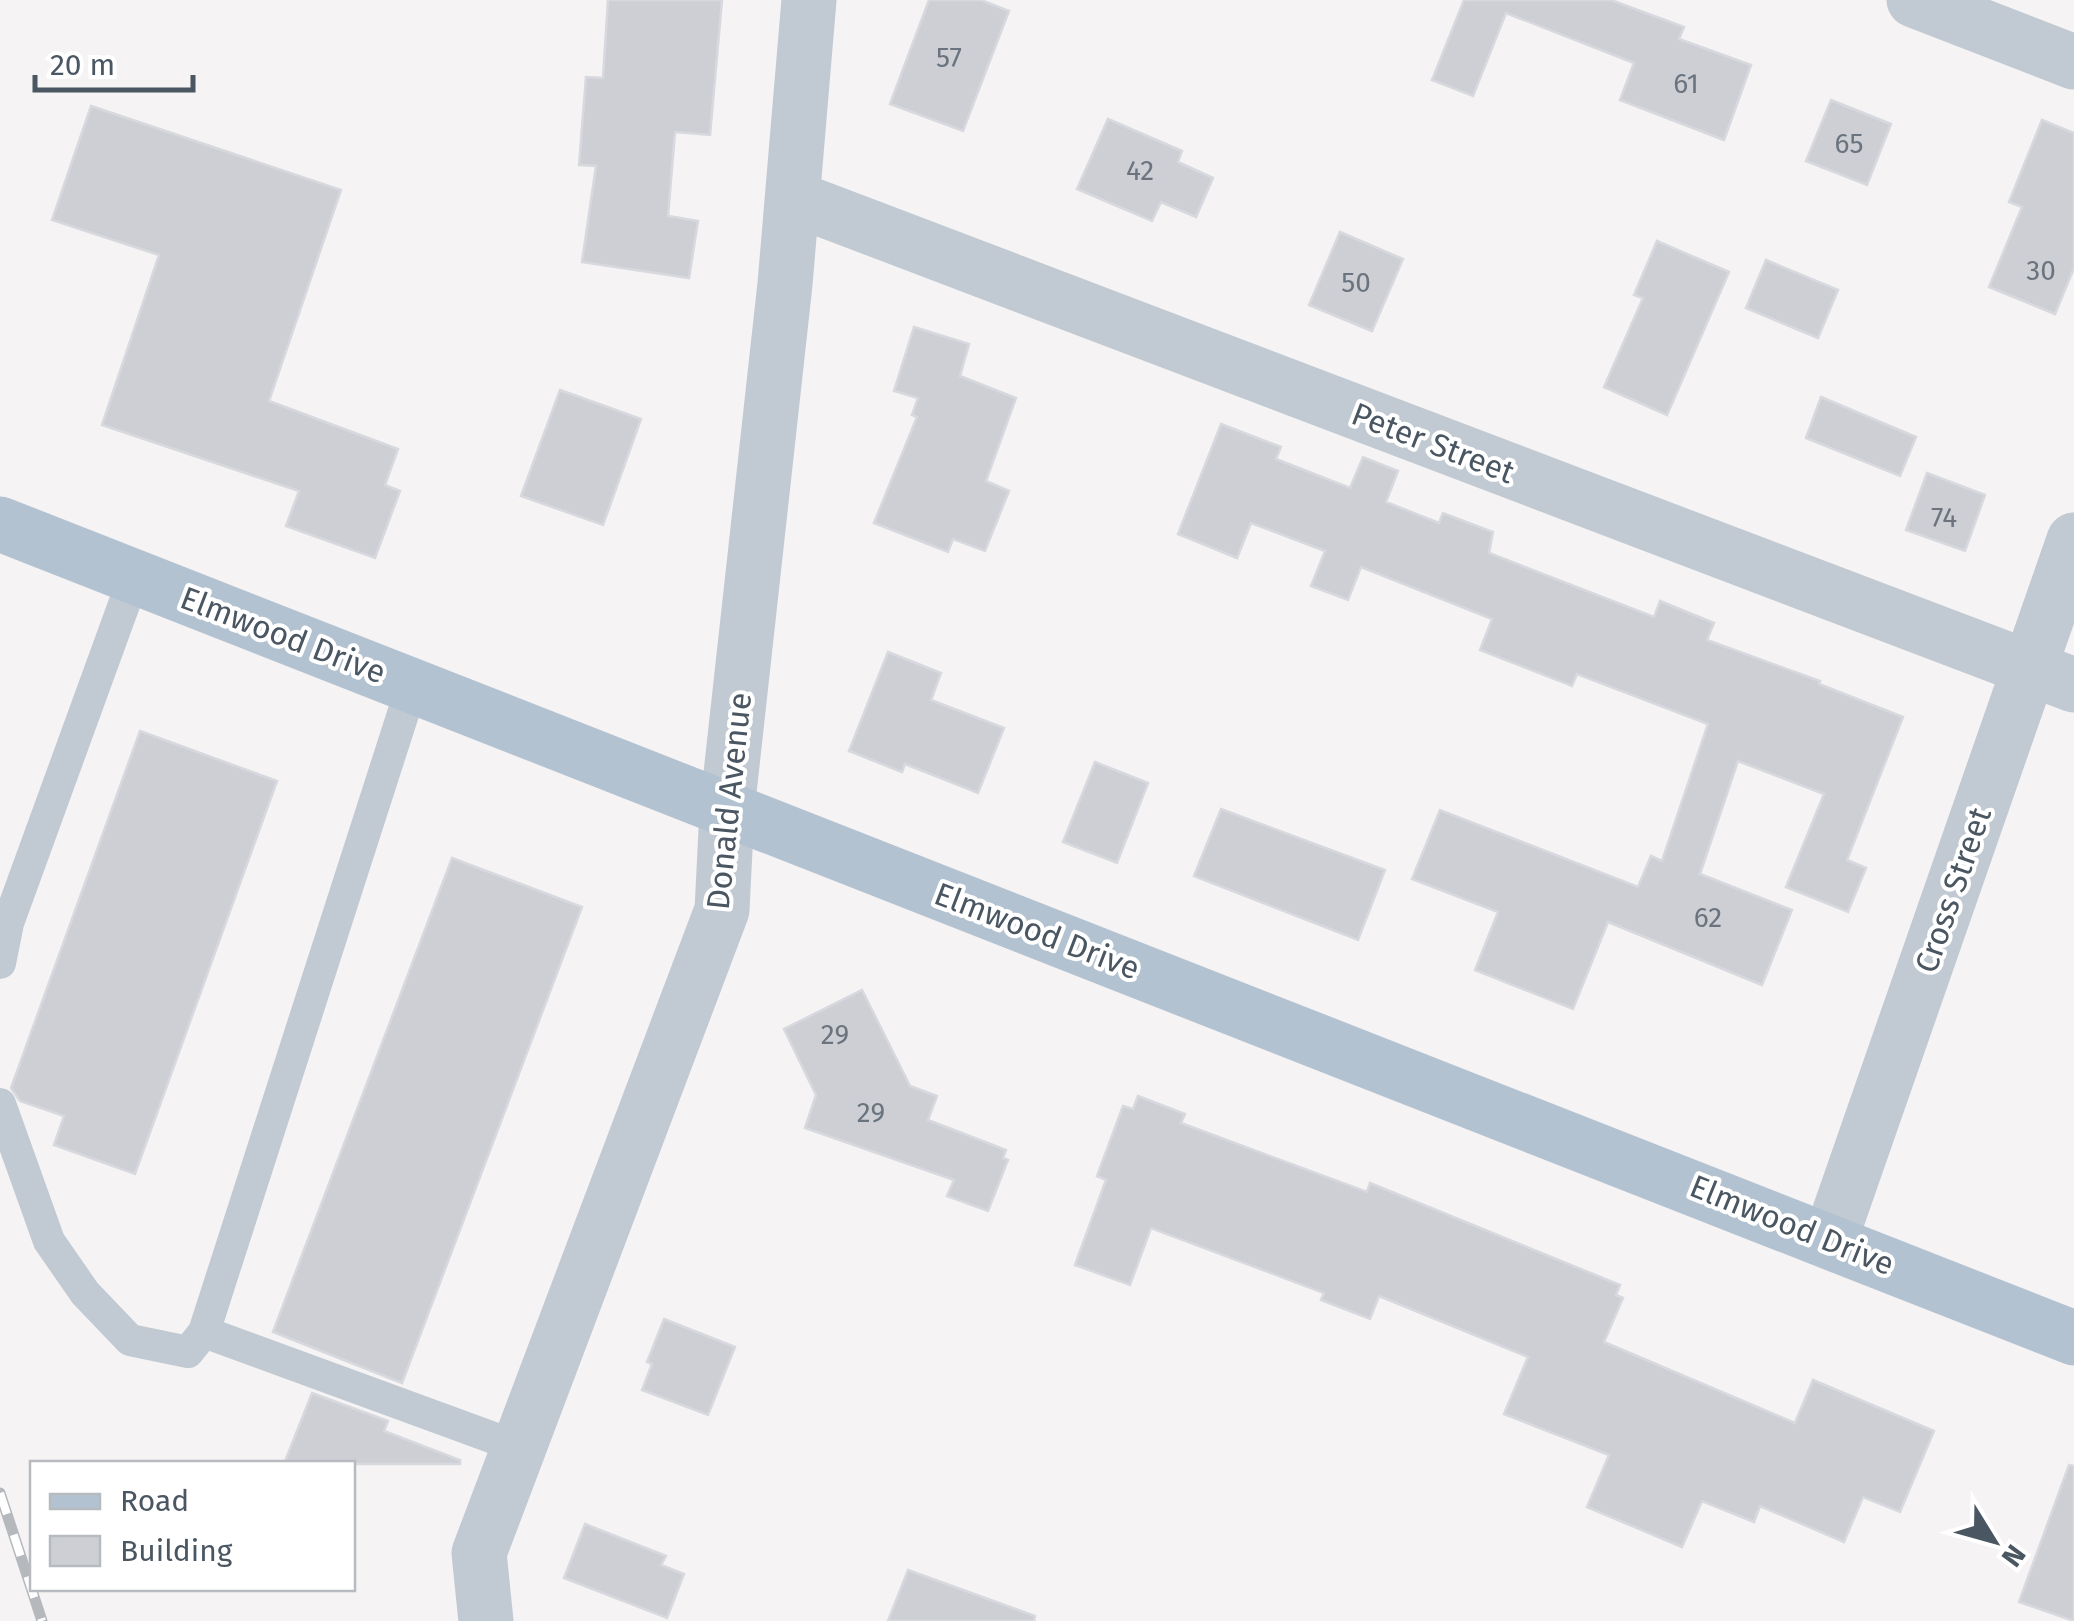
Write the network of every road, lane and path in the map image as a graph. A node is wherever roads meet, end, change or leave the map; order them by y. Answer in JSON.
{"nodes":[{"id":1,"x":808,"y":0,"type":"edge"},
{"id":2,"x":1914,"y":0,"type":"edge"},
{"id":3,"x":2074,"y":62,"type":"edge"},
{"id":4,"x":793,"y":198,"type":"junction"},
{"id":5,"x":0,"y":524,"type":"edge"},
{"id":6,"x":2074,"y":540,"type":"edge"},
{"id":7,"x":134,"y":576,"type":"junction"},
{"id":8,"x":2050,"y":677,"type":"edge"},
{"id":9,"x":412,"y":686,"type":"junction"},
{"id":10,"x":727,"y":810,"type":"junction"},
{"id":11,"x":0,"y":963,"type":"edge"},
{"id":12,"x":0,"y":1104,"type":"edge"},
{"id":13,"x":1830,"y":1240,"type":"junction"},
{"id":14,"x":204,"y":1332,"type":"junction"},
{"id":15,"x":2074,"y":1338,"type":"edge"},
{"id":16,"x":521,"y":1448,"type":"junction"},
{"id":17,"x":486,"y":1621,"type":"edge"}],
"edges":[{"from":1,"to":4,"type":"street","name":"Donald Avenue"},
{"from":2,"to":3,"type":"street"},
{"from":4,"to":8,"type":"street","name":"Peter Street"},
{"from":4,"to":10,"type":"street","name":"Donald Avenue"},
{"from":5,"to":7,"type":"main road","name":"Elmwood Drive"},
{"from":6,"to":8,"type":"street","name":"Cross Street"},
{"from":7,"to":9,"type":"main road","name":"Elmwood Drive"},
{"from":7,"to":11,"type":"lane"},
{"from":8,"to":13,"type":"street","name":"Cross Street"},
{"from":9,"to":10,"type":"main road","name":"Elmwood Drive"},
{"from":9,"to":14,"type":"lane"},
{"from":10,"to":13,"type":"main road","name":"Elmwood Drive"},
{"from":10,"to":16,"type":"street","name":"Donald Avenue"},
{"from":12,"to":14,"type":"lane"},
{"from":13,"to":15,"type":"main road","name":"Elmwood Drive"},
{"from":14,"to":16,"type":"lane"},
{"from":16,"to":17,"type":"street","name":"Donald Avenue"}]}
